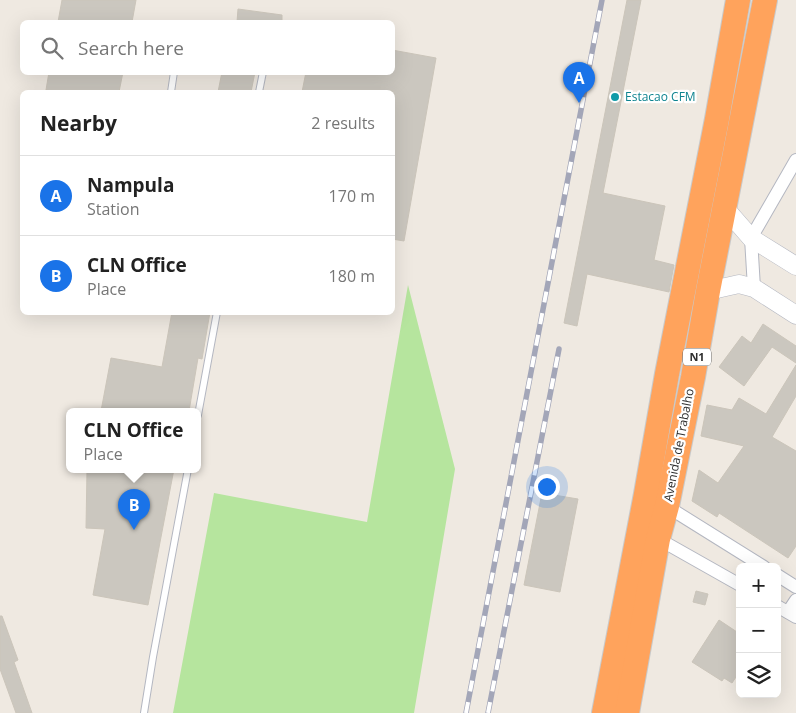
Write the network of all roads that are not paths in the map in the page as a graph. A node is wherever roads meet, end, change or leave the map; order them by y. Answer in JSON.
{"nodes":[{"id":1,"x":738,"y":0,"type":"edge"},
{"id":2,"x":765,"y":0,"type":"edge"},
{"id":3,"x":727,"y":56,"type":"junction"},
{"id":4,"x":753,"y":60,"type":"junction"},
{"id":5,"x":174,"y":75,"type":"edge"},
{"id":6,"x":262,"y":75,"type":"edge"},
{"id":7,"x":171,"y":90,"type":"edge"},
{"id":8,"x":259,"y":90,"type":"edge"},
{"id":9,"x":796,"y":160,"type":"edge"},
{"id":10,"x":724,"y":207,"type":"junction"},
{"id":11,"x":751,"y":238,"type":"junction"},
{"id":12,"x":796,"y":266,"type":"edge"},
{"id":13,"x":754,"y":288,"type":"junction"},
{"id":14,"x":708,"y":291,"type":"junction"},
{"id":15,"x":216,"y":315,"type":"edge"},
{"id":16,"x":796,"y":315,"type":"edge"},
{"id":17,"x":666,"y":374,"type":"junction"},
{"id":18,"x":693,"y":377,"type":"junction"},
{"id":19,"x":199,"y":408,"type":"edge"},
{"id":20,"x":187,"y":473,"type":"edge"},
{"id":21,"x":646,"y":494,"type":"junction"},
{"id":22,"x":667,"y":506,"type":"junction"},
{"id":23,"x":648,"y":534,"type":"junction"},
{"id":24,"x":758,"y":563,"type":"edge"},
{"id":25,"x":781,"y":578,"type":"edge"},
{"id":26,"x":736,"y":583,"type":"edge"},
{"id":27,"x":796,"y":587,"type":"edge"},
{"id":28,"x":796,"y":600,"type":"edge"},
{"id":29,"x":787,"y":612,"type":"edge"},
{"id":30,"x":144,"y":713,"type":"edge"},
{"id":31,"x":604,"y":713,"type":"edge"},
{"id":32,"x":627,"y":713,"type":"edge"}],
"edges":[{"from":1,"to":3,"type":"highway","name":"Avenida de Trabalho","number":"N1"},
{"from":2,"to":4,"type":"highway","name":"Avenida de Trabalho","number":"N1"},
{"from":3,"to":4,"type":"highway"},
{"from":3,"to":17,"type":"highway","name":"Avenida de Trabalho","number":"N1"},
{"from":4,"to":10,"type":"highway","name":"Avenida de Trabalho","number":"N1"},
{"from":5,"to":7,"type":"lane"},
{"from":6,"to":8,"type":"lane"},
{"from":9,"to":11,"type":"street"},
{"from":10,"to":11,"type":"main road"},
{"from":10,"to":14,"type":"highway","name":"Avenida de Trabalho","number":"N1"},
{"from":11,"to":12,"type":"main road"},
{"from":11,"to":13,"type":"street"},
{"from":13,"to":14,"type":"main road"},
{"from":13,"to":16,"type":"main road"},
{"from":14,"to":18,"type":"highway","name":"Avenida de Trabalho","number":"N1"},
{"from":15,"to":19,"type":"lane"},
{"from":17,"to":18,"type":"highway"},
{"from":17,"to":21,"type":"highway","name":"Avenida de Trabalho","number":"N1"},
{"from":18,"to":22,"type":"highway","name":"Avenida de Trabalho","number":"N1"},
{"from":20,"to":30,"type":"lane"},
{"from":21,"to":22,"type":"street"},
{"from":21,"to":23,"type":"highway","name":"Avenida de Trabalho","number":"N1"},
{"from":22,"to":23,"type":"highway","name":"Avenida de Trabalho","number":"N1"},
{"from":22,"to":24,"type":"street"},
{"from":23,"to":26,"type":"street"},
{"from":23,"to":31,"type":"highway","name":"Avenida de Trabalho","number":"N1"},
{"from":23,"to":32,"type":"highway","name":"Avenida de Trabalho","number":"N1"},
{"from":25,"to":27,"type":"street"},
{"from":28,"to":29,"type":"street"}]}
